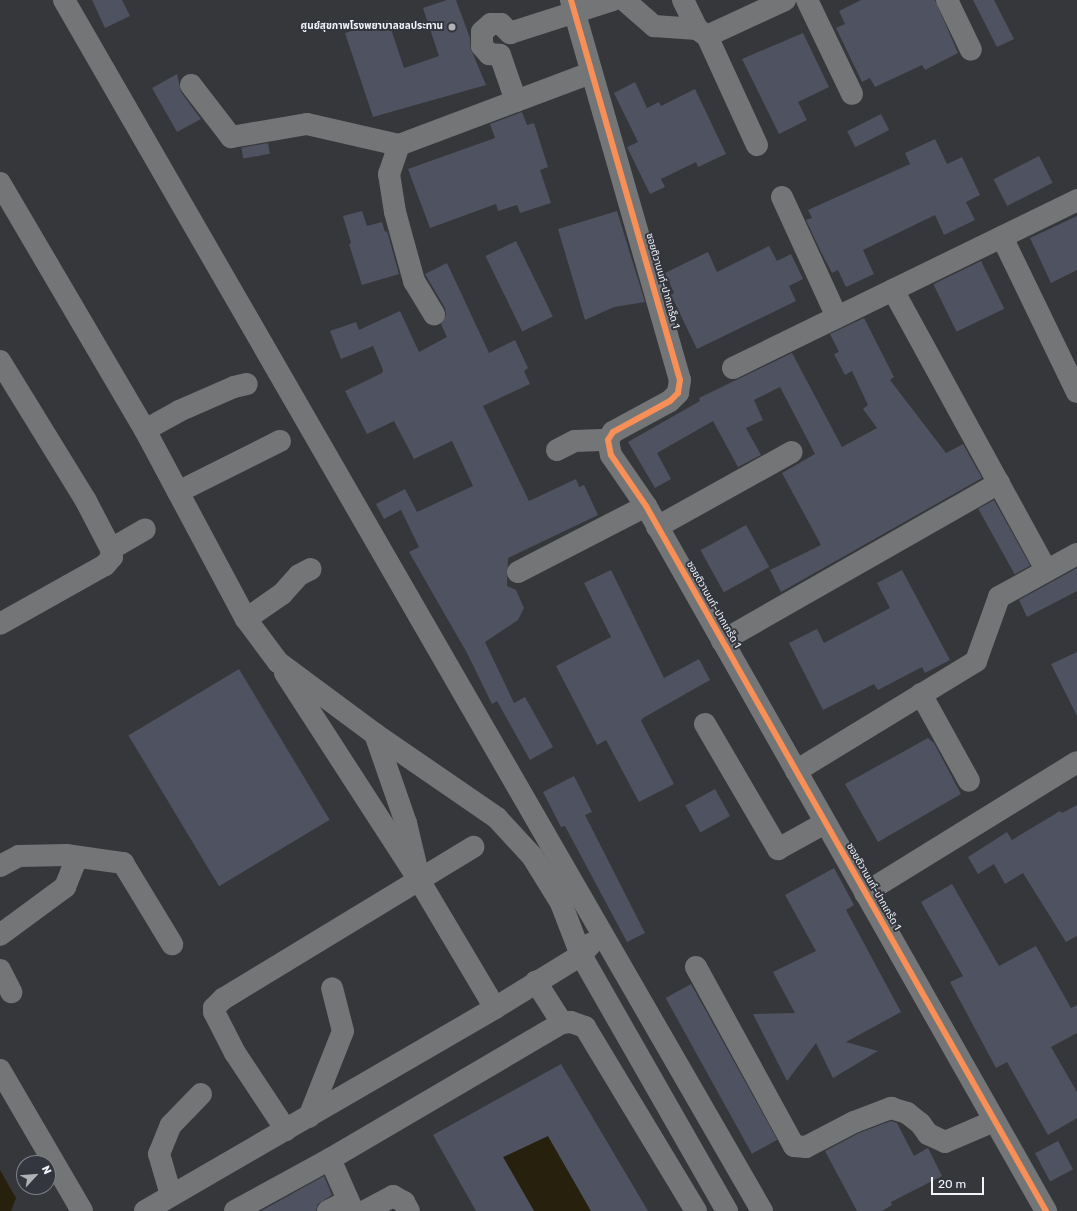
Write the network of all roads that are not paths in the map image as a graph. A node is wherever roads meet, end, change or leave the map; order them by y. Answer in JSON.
{"nodes":[{"id":1,"x":64,"y":0,"type":"edge"},
{"id":2,"x":613,"y":0,"type":"edge"},
{"id":3,"x":624,"y":0,"type":"edge"},
{"id":4,"x":683,"y":0,"type":"edge"},
{"id":5,"x":785,"y":0,"type":"edge"},
{"id":6,"x":807,"y":0,"type":"edge"},
{"id":7,"x":948,"y":0,"type":"edge"},
{"id":8,"x":573,"y":6,"type":"edge"},
{"id":9,"x":702,"y":32,"type":"junction"},
{"id":10,"x":971,"y":50,"type":"dead end"},
{"id":11,"x":591,"y":73,"type":"junction"},
{"id":12,"x":191,"y":85,"type":"dead end"},
{"id":13,"x":852,"y":94,"type":"dead end"},
{"id":14,"x":516,"y":101,"type":"junction"},
{"id":15,"x":399,"y":145,"type":"junction"},
{"id":16,"x":757,"y":145,"type":"dead end"},
{"id":17,"x":0,"y":183,"type":"edge"},
{"id":18,"x":782,"y":197,"type":"dead end"},
{"id":19,"x":1077,"y":200,"type":"edge"},
{"id":20,"x":1002,"y":237,"type":"junction"},
{"id":21,"x":893,"y":290,"type":"junction"},
{"id":22,"x":434,"y":314,"type":"dead end"},
{"id":23,"x":837,"y":317,"type":"junction"},
{"id":24,"x":733,"y":368,"type":"dead end"},
{"id":25,"x":2,"y":369,"type":"edge"},
{"id":26,"x":247,"y":384,"type":"dead end"},
{"id":27,"x":1077,"y":392,"type":"edge"},
{"id":28,"x":145,"y":430,"type":"junction"},
{"id":29,"x":608,"y":440,"type":"junction"},
{"id":30,"x":280,"y":441,"type":"dead end"},
{"id":31,"x":558,"y":450,"type":"dead end"},
{"id":32,"x":792,"y":452,"type":"dead end"},
{"id":33,"x":999,"y":483,"type":"junction"},
{"id":34,"x":178,"y":492,"type":"junction"},
{"id":35,"x":646,"y":506,"type":"junction"},
{"id":36,"x":658,"y":527,"type":"junction"},
{"id":37,"x":145,"y":529,"type":"dead end"},
{"id":38,"x":111,"y":549,"type":"junction"},
{"id":39,"x":1077,"y":554,"type":"edge"},
{"id":40,"x":311,"y":569,"type":"dead end"},
{"id":41,"x":1047,"y":570,"type":"junction"},
{"id":42,"x":518,"y":572,"type":"dead end"},
{"id":43,"x":246,"y":619,"type":"junction"},
{"id":44,"x":0,"y":624,"type":"edge"},
{"id":45,"x":722,"y":641,"type":"junction"},
{"id":46,"x":278,"y":662,"type":"junction"},
{"id":47,"x":921,"y":694,"type":"junction"},
{"id":48,"x":705,"y":724,"type":"dead end"},
{"id":49,"x":375,"y":734,"type":"junction"},
{"id":50,"x":1077,"y":762,"type":"edge"},
{"id":51,"x":796,"y":771,"type":"junction"},
{"id":52,"x":969,"y":781,"type":"dead end"},
{"id":53,"x":825,"y":823,"type":"junction"},
{"id":54,"x":474,"y":847,"type":"dead end"},
{"id":55,"x":77,"y":857,"type":"junction"},
{"id":56,"x":0,"y":866,"type":"edge"},
{"id":57,"x":419,"y":880,"type":"junction"},
{"id":58,"x":865,"y":893,"type":"junction"},
{"id":59,"x":599,"y":931,"type":"junction"},
{"id":60,"x":0,"y":935,"type":"edge"},
{"id":61,"x":172,"y":944,"type":"dead end"},
{"id":62,"x":581,"y":955,"type":"junction"},
{"id":63,"x":696,"y":967,"type":"dead end"},
{"id":64,"x":0,"y":970,"type":"edge"},
{"id":65,"x":536,"y":982,"type":"junction"},
{"id":66,"x":332,"y":988,"type":"dead end"},
{"id":67,"x":11,"y":992,"type":"dead end"},
{"id":68,"x":495,"y":1008,"type":"junction"},
{"id":69,"x":562,"y":1023,"type":"junction"},
{"id":70,"x":0,"y":1070,"type":"edge"},
{"id":71,"x":201,"y":1094,"type":"dead end"},
{"id":72,"x":309,"y":1117,"type":"junction"},
{"id":73,"x":994,"y":1121,"type":"junction"},
{"id":74,"x":286,"y":1130,"type":"junction"},
{"id":75,"x":330,"y":1159,"type":"junction"},
{"id":76,"x":171,"y":1195,"type":"junction"},
{"id":77,"x":356,"y":1208,"type":"edge"},
{"id":78,"x":82,"y":1211,"type":"edge"},
{"id":79,"x":145,"y":1211,"type":"edge"},
{"id":80,"x":234,"y":1211,"type":"edge"},
{"id":81,"x":328,"y":1211,"type":"edge"},
{"id":82,"x":409,"y":1211,"type":"edge"},
{"id":83,"x":696,"y":1211,"type":"edge"},
{"id":84,"x":727,"y":1211,"type":"edge"},
{"id":85,"x":762,"y":1211,"type":"edge"},
{"id":86,"x":1046,"y":1211,"type":"edge"}],
"edges":[{"from":1,"to":59,"type":"street"},
{"from":2,"to":8,"type":"street"},
{"from":3,"to":9,"type":"street"},
{"from":4,"to":9,"type":"street"},
{"from":5,"to":9,"type":"street"},
{"from":6,"to":13,"type":"street"},
{"from":7,"to":10,"type":"street"},
{"from":8,"to":11,"type":"street","name":"ซอยติวานนท์-ปากเกร็ด 1"},
{"from":8,"to":14,"type":"street"},
{"from":9,"to":16,"type":"street"},
{"from":11,"to":14,"type":"street"},
{"from":11,"to":29,"type":"street","name":"ซอยติวานนท์-ปากเกร็ด 1"},
{"from":12,"to":15,"type":"street"},
{"from":14,"to":15,"type":"street"},
{"from":15,"to":22,"type":"street"},
{"from":17,"to":28,"type":"street"},
{"from":18,"to":23,"type":"street"},
{"from":19,"to":20,"type":"street"},
{"from":20,"to":21,"type":"street"},
{"from":20,"to":27,"type":"street"},
{"from":21,"to":23,"type":"street"},
{"from":21,"to":33,"type":"street"},
{"from":23,"to":24,"type":"street"},
{"from":25,"to":38,"type":"street"},
{"from":26,"to":28,"type":"street"},
{"from":28,"to":34,"type":"street"},
{"from":29,"to":31,"type":"street"},
{"from":29,"to":35,"type":"street","name":"ซอยติวานนท์-ปากเกร็ด 1"},
{"from":30,"to":34,"type":"street"},
{"from":32,"to":36,"type":"street"},
{"from":33,"to":41,"type":"street"},
{"from":33,"to":45,"type":"street"},
{"from":34,"to":43,"type":"street"},
{"from":35,"to":36,"type":"street","name":"ซอยติวานนท์-ปากเกร็ด 1"},
{"from":35,"to":42,"type":"street"},
{"from":36,"to":45,"type":"street","name":"ซอยติวานนท์-ปากเกร็ด 1"},
{"from":37,"to":38,"type":"street"},
{"from":38,"to":44,"type":"street"},
{"from":39,"to":41,"type":"street"},
{"from":40,"to":43,"type":"street"},
{"from":41,"to":47,"type":"street"},
{"from":43,"to":46,"type":"street"},
{"from":45,"to":51,"type":"street","name":"ซอยติวานนท์-ปากเกร็ด 1"},
{"from":46,"to":49,"type":"street"},
{"from":46,"to":57,"type":"street"},
{"from":47,"to":51,"type":"street"},
{"from":47,"to":52,"type":"street"},
{"from":48,"to":53,"type":"street"},
{"from":49,"to":57,"type":"street"},
{"from":49,"to":62,"type":"street"},
{"from":50,"to":58,"type":"street"},
{"from":51,"to":53,"type":"street","name":"ซอยติวานนท์-ปากเกร็ด 1"},
{"from":53,"to":58,"type":"street","name":"ซอยติวานนท์-ปากเกร็ด 1"},
{"from":54,"to":57,"type":"street"},
{"from":55,"to":56,"type":"street"},
{"from":55,"to":60,"type":"street"},
{"from":55,"to":61,"type":"street"},
{"from":57,"to":68,"type":"street"},
{"from":57,"to":74,"type":"street"},
{"from":58,"to":73,"type":"street","name":"ซอยติวานนท์-ปากเกร็ด 1"},
{"from":59,"to":62,"type":"street"},
{"from":59,"to":85,"type":"street"},
{"from":62,"to":65,"type":"street"},
{"from":62,"to":84,"type":"street"},
{"from":63,"to":73,"type":"street"},
{"from":64,"to":67,"type":"street"},
{"from":65,"to":68,"type":"street"},
{"from":65,"to":69,"type":"street"},
{"from":66,"to":72,"type":"street"},
{"from":68,"to":72,"type":"street"},
{"from":69,"to":75,"type":"street"},
{"from":69,"to":83,"type":"street"},
{"from":70,"to":78,"type":"street"},
{"from":71,"to":76,"type":"street"},
{"from":72,"to":74,"type":"street"},
{"from":73,"to":86,"type":"street","name":"ซอยติวานนท์-ปากเกร็ด 1"},
{"from":74,"to":76,"type":"street"},
{"from":75,"to":77,"type":"street"},
{"from":75,"to":80,"type":"street"},
{"from":76,"to":79,"type":"street"},
{"from":77,"to":81,"type":"street"},
{"from":77,"to":82,"type":"street"}]}
